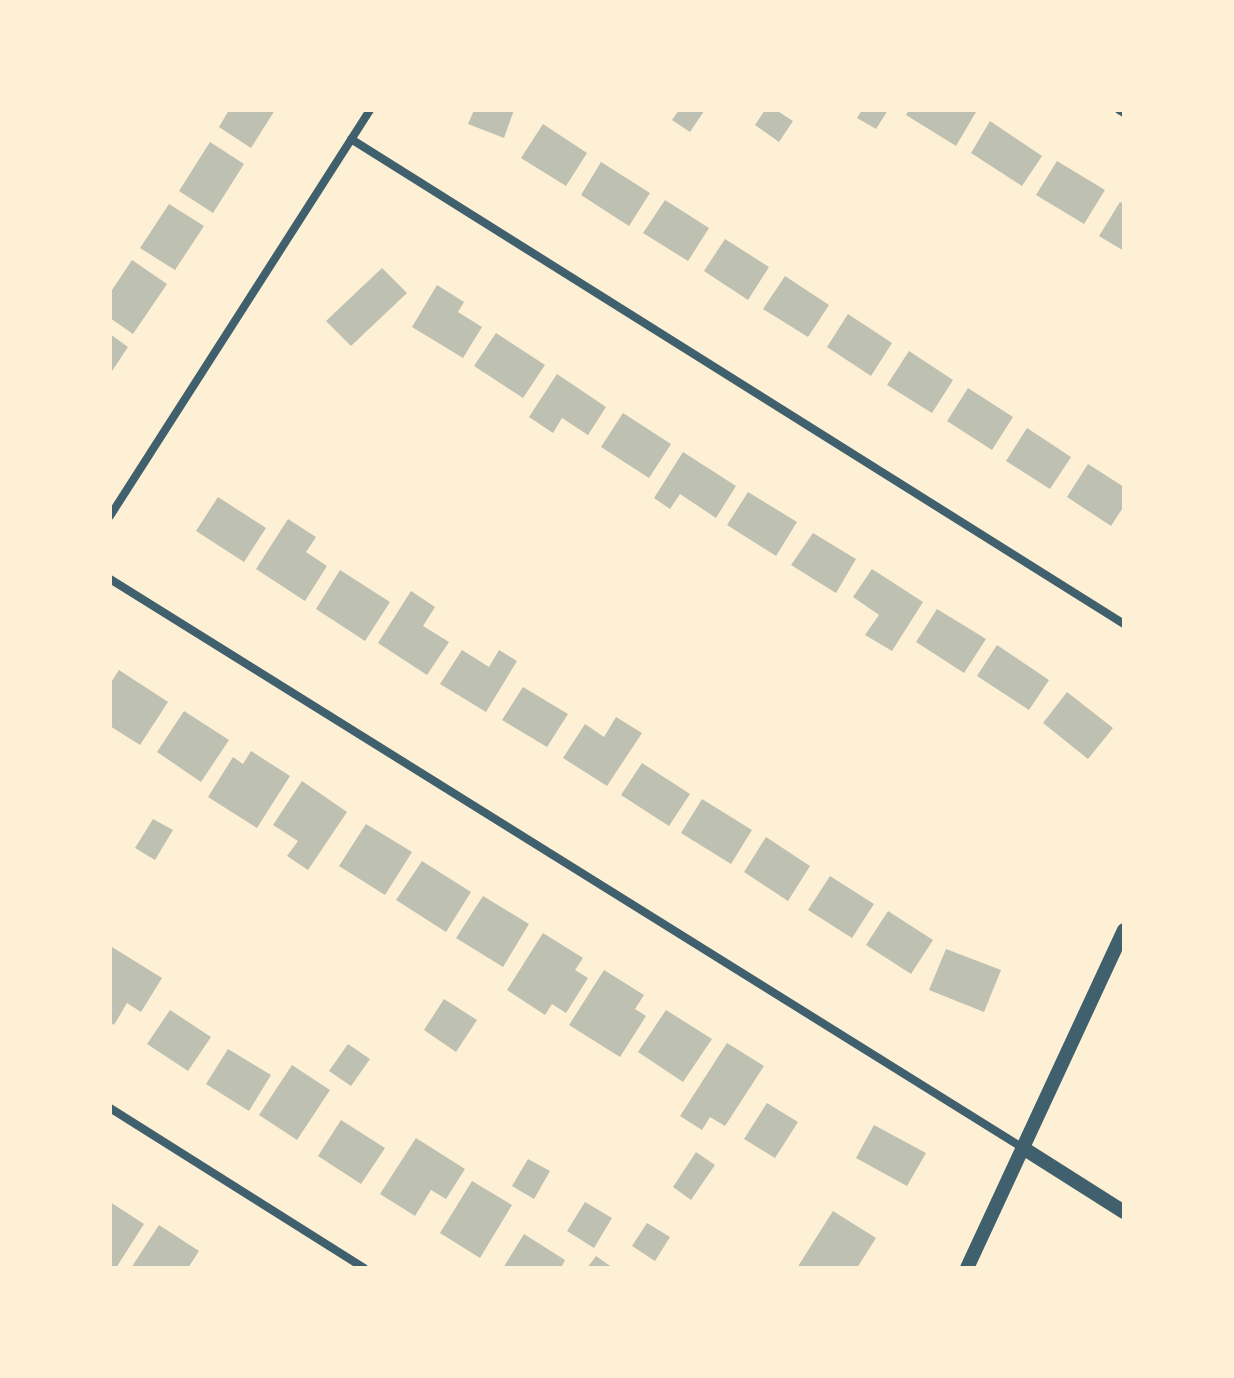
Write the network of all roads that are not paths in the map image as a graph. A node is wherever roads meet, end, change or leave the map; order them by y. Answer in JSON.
{"nodes":[{"id":1,"x":370,"y":110,"type":"edge"},
{"id":2,"x":351,"y":139,"type":"junction"},
{"id":3,"x":110,"y":516,"type":"edge"},
{"id":4,"x":110,"y":579,"type":"edge"},
{"id":5,"x":1124,"y":624,"type":"edge"},
{"id":6,"x":1124,"y":930,"type":"edge"},
{"id":7,"x":110,"y":1108,"type":"edge"},
{"id":8,"x":1023,"y":1148,"type":"junction"},
{"id":9,"x":1124,"y":1212,"type":"edge"},
{"id":10,"x":364,"y":1268,"type":"edge"},
{"id":11,"x":967,"y":1268,"type":"edge"}],
"edges":[{"from":1,"to":2,"type":"street"},
{"from":2,"to":3,"type":"street"},
{"from":2,"to":5,"type":"street"},
{"from":4,"to":8,"type":"street"},
{"from":6,"to":8,"type":"street"},
{"from":7,"to":10,"type":"street"},
{"from":8,"to":9,"type":"street"},
{"from":8,"to":11,"type":"street"}]}
